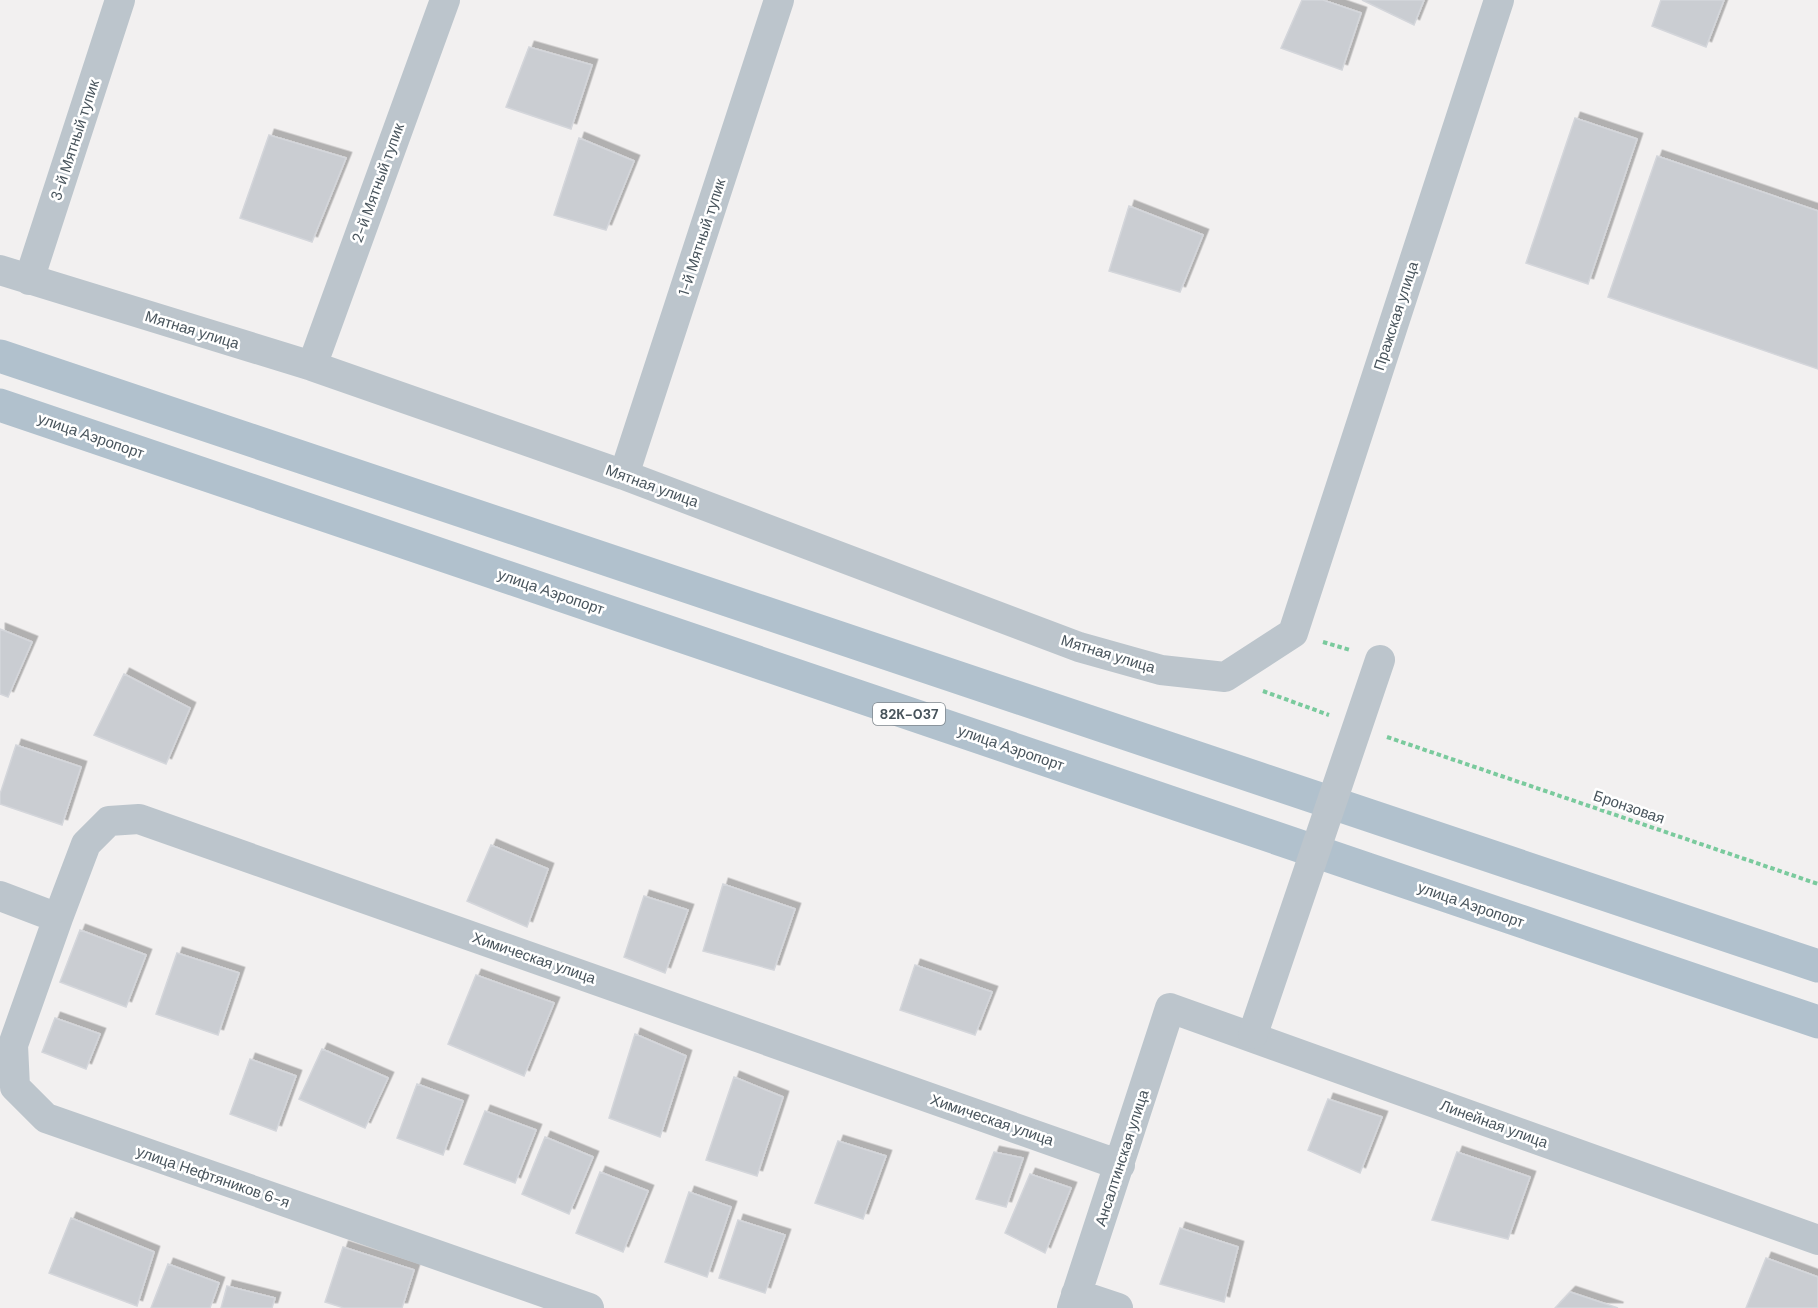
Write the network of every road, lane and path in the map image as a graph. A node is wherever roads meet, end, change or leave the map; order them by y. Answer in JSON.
{"nodes":[{"id":1,"x":120,"y":0,"type":"edge"},
{"id":2,"x":445,"y":0,"type":"edge"},
{"id":3,"x":779,"y":0,"type":"edge"},
{"id":4,"x":1499,"y":0,"type":"edge"},
{"id":5,"x":0,"y":270,"type":"edge"},
{"id":6,"x":29,"y":280,"type":"junction"},
{"id":7,"x":0,"y":356,"type":"edge"},
{"id":8,"x":312,"y":366,"type":"junction"},
{"id":9,"x":0,"y":405,"type":"edge"},
{"id":10,"x":624,"y":475,"type":"junction"},
{"id":11,"x":1293,"y":633,"type":"junction"},
{"id":12,"x":1380,"y":660,"type":"joint"},
{"id":13,"x":1433,"y":754,"type":"dead end"},
{"id":14,"x":1818,"y":884,"type":"edge"},
{"id":15,"x":0,"y":896,"type":"edge"},
{"id":16,"x":58,"y":918,"type":"junction"},
{"id":17,"x":1818,"y":966,"type":"edge"},
{"id":18,"x":1170,"y":1008,"type":"joint"},
{"id":19,"x":1818,"y":1023,"type":"edge"},
{"id":20,"x":1253,"y":1034,"type":"dead end"},
{"id":21,"x":1120,"y":1165,"type":"junction"},
{"id":22,"x":1818,"y":1240,"type":"edge"},
{"id":23,"x":1074,"y":1301,"type":"edge"},
{"id":24,"x":589,"y":1308,"type":"edge"},
{"id":25,"x":1118,"y":1308,"type":"edge"}],
"edges":[{"from":1,"to":6,"type":"street","name":"3-й Мятный тупик"},
{"from":2,"to":8,"type":"street","name":"2-й Мятный тупик"},
{"from":3,"to":10,"type":"street","name":"1-й Мятный тупик"},
{"from":4,"to":11,"type":"street","name":"Пражская улица"},
{"from":5,"to":6,"type":"street","name":"Мятная улица"},
{"from":6,"to":8,"type":"street","name":"Мятная улица"},
{"from":7,"to":17,"type":"main road"},
{"from":8,"to":10,"type":"street","name":"Мятная улица"},
{"from":9,"to":19,"type":"main road","name":"улица Аэропорт","number":"82К-037"},
{"from":10,"to":11,"type":"street","name":"Мятная улица"},
{"from":11,"to":12,"type":"path"},
{"from":12,"to":20,"type":"street","bridge":true},
{"from":13,"to":14,"type":"path","name":"Бронзовая"},
{"from":15,"to":16,"type":"street"},
{"from":16,"to":21,"type":"street","name":"Химическая улица"},
{"from":16,"to":24,"type":"street","name":"улица Нефтяников 6-я"},
{"from":18,"to":21,"type":"street","name":"Ансалтинская улица"},
{"from":18,"to":22,"type":"street","name":"Линейная улица"},
{"from":21,"to":23,"type":"street","name":"Ансалтинская улица"},
{"from":23,"to":25,"type":"street"}]}
